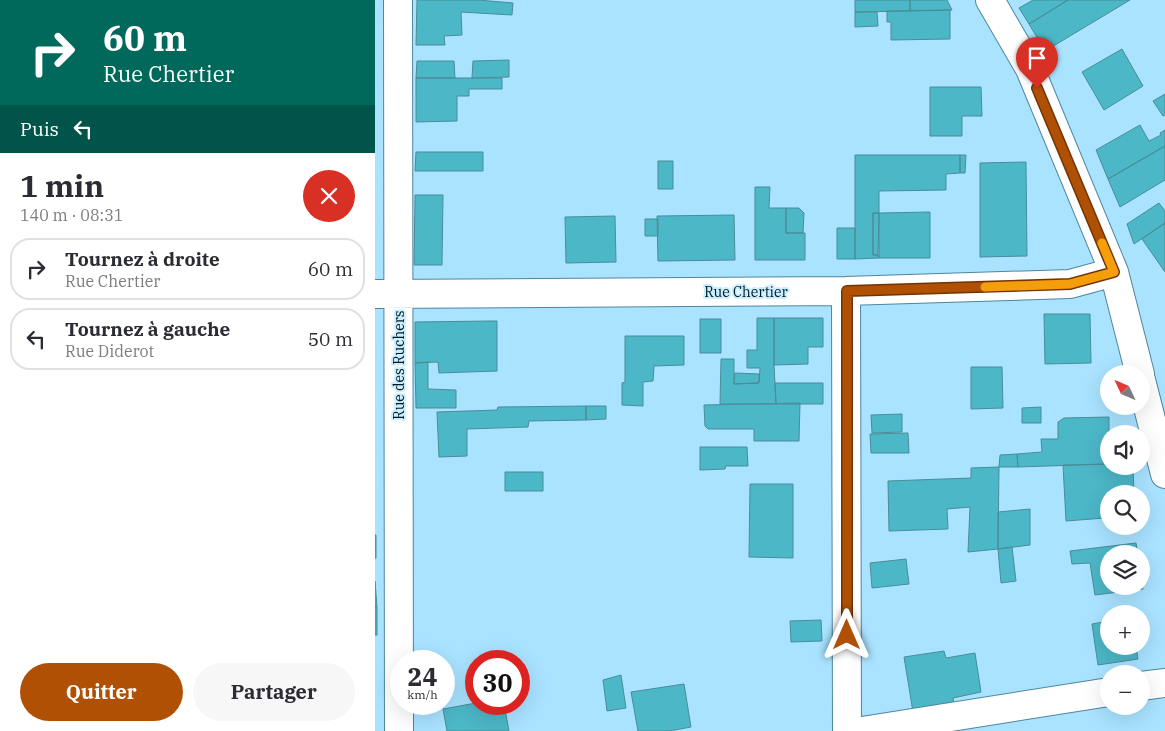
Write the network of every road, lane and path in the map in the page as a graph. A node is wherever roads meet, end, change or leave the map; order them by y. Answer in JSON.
{"nodes":[{"id":1,"x":398,"y":0,"type":"edge"},
{"id":2,"x":990,"y":0,"type":"edge"},
{"id":3,"x":1114,"y":272,"type":"junction"},
{"id":4,"x":847,"y":291,"type":"junction"},
{"id":5,"x":387,"y":294,"type":"edge"},
{"id":6,"x":1138,"y":365,"type":"edge"},
{"id":7,"x":1150,"y":415,"type":"edge"},
{"id":8,"x":1165,"y":474,"type":"edge"},
{"id":9,"x":1165,"y":683,"type":"edge"},
{"id":10,"x":1150,"y":685,"type":"edge"},
{"id":11,"x":1100,"y":693,"type":"edge"},
{"id":12,"x":399,"y":731,"type":"edge"},
{"id":13,"x":847,"y":731,"type":"edge"},
{"id":14,"x":862,"y":731,"type":"edge"}],
"edges":[{"from":1,"to":5,"type":"street","name":"Rue des Ruchers"},
{"from":2,"to":3,"type":"street"},
{"from":3,"to":4,"type":"street","name":"Rue Chertier"},
{"from":3,"to":6,"type":"street"},
{"from":4,"to":5,"type":"street","name":"Rue Chertier"},
{"from":4,"to":13,"type":"street"},
{"from":5,"to":12,"type":"street","name":"Rue des Ruchers"},
{"from":7,"to":8,"type":"street"},
{"from":9,"to":10,"type":"street"},
{"from":11,"to":14,"type":"street"}]}
